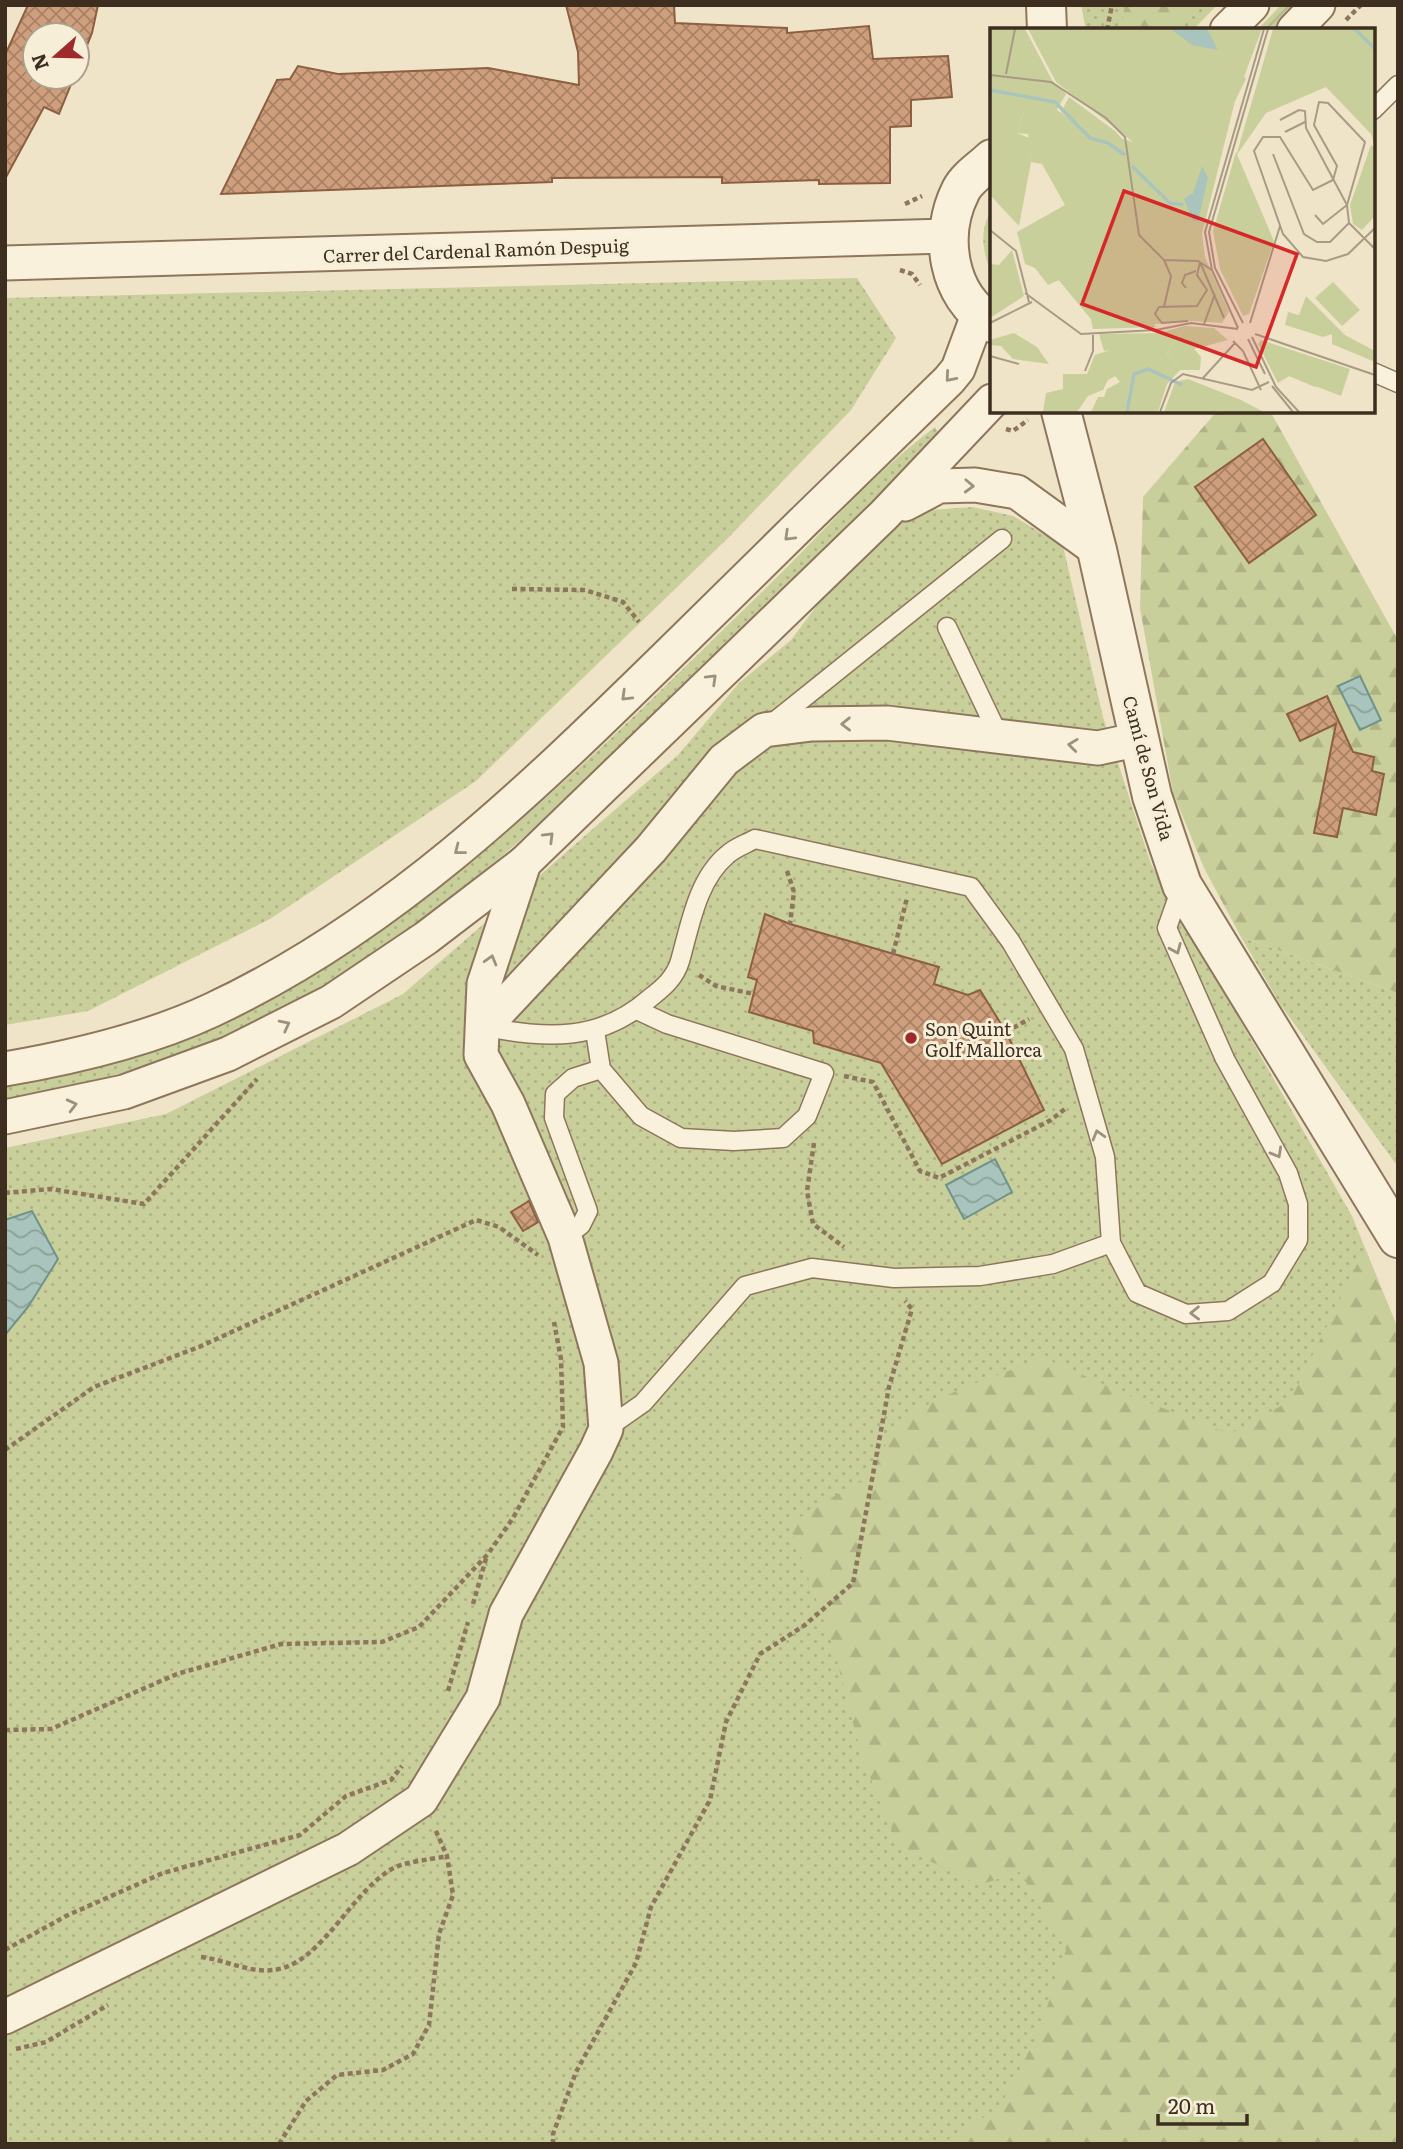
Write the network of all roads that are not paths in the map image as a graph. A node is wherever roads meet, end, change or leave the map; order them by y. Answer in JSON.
{"nodes":[{"id":1,"x":1046,"y":5,"type":"edge"},
{"id":2,"x":1252,"y":5,"type":"edge"},
{"id":3,"x":1318,"y":5,"type":"edge"},
{"id":4,"x":1046,"y":28,"type":"edge"},
{"id":5,"x":1229,"y":28,"type":"edge"},
{"id":6,"x":1296,"y":28,"type":"edge"},
{"id":7,"x":1398,"y":85,"type":"edge"},
{"id":8,"x":1375,"y":108,"type":"edge"},
{"id":9,"x":990,"y":161,"type":"edge"},
{"id":10,"x":947,"y":236,"type":"junction"},
{"id":11,"x":5,"y":263,"type":"edge"},
{"id":12,"x":985,"y":319,"type":"edge"},
{"id":13,"x":1375,"y":373,"type":"edge"},
{"id":14,"x":1398,"y":383,"type":"edge"},
{"id":15,"x":990,"y":403,"type":"edge"},
{"id":16,"x":1061,"y":413,"type":"edge"},
{"id":17,"x":884,"y":515,"type":"junction"},
{"id":18,"x":1002,"y":539,"type":"dead end"},
{"id":19,"x":1097,"y":550,"type":"junction"},
{"id":20,"x":947,"y":627,"type":"dead end"},
{"id":21,"x":764,"y":730,"type":"junction"},
{"id":22,"x":999,"y":736,"type":"junction"},
{"id":23,"x":1140,"y":739,"type":"junction"},
{"id":24,"x":524,"y":863,"type":"junction"},
{"id":25,"x":1182,"y":885,"type":"junction"},
{"id":26,"x":637,"y":1010,"type":"junction"},
{"id":27,"x":484,"y":1027,"type":"junction"},
{"id":28,"x":595,"y":1031,"type":"junction"},
{"id":29,"x":5,"y":1069,"type":"edge"},
{"id":30,"x":601,"y":1069,"type":"junction"},
{"id":31,"x":5,"y":1118,"type":"edge"},
{"id":32,"x":1398,"y":1238,"type":"edge"},
{"id":33,"x":1111,"y":1243,"type":"junction"},
{"id":34,"x":552,"y":1247,"type":"junction"},
{"id":35,"x":606,"y":1429,"type":"junction"},
{"id":36,"x":5,"y":2017,"type":"edge"}],
"edges":[{"from":1,"to":4,"type":"street"},
{"from":2,"to":5,"type":"street"},
{"from":3,"to":6,"type":"street"},
{"from":7,"to":8,"type":"lane"},
{"from":9,"to":10,"type":"street"},
{"from":10,"to":11,"type":"street","name":"Carrer del Cardenal Ramón Despuig"},
{"from":10,"to":12,"type":"street"},
{"from":12,"to":29,"type":"street","one_way":true},
{"from":13,"to":14,"type":"lane"},
{"from":15,"to":17,"type":"street"},
{"from":16,"to":19,"type":"street","name":"Camí de Son Vida"},
{"from":17,"to":19,"type":"street","one_way":true},
{"from":24,"to":17,"type":"street","one_way":true},
{"from":18,"to":21,"type":"lane"},
{"from":19,"to":23,"type":"street","name":"Camí de Son Vida"},
{"from":20,"to":22,"type":"lane"},
{"from":22,"to":21,"type":"street","one_way":true},
{"from":21,"to":27,"type":"street"},
{"from":23,"to":22,"type":"street","one_way":true},
{"from":23,"to":25,"type":"street","name":"Camí de Son Vida"},
{"from":27,"to":24,"type":"street","one_way":true},
{"from":31,"to":24,"type":"street","one_way":true},
{"from":25,"to":32,"type":"street","name":"Camí de Son Vida"},
{"from":25,"to":33,"type":"lane","one_way":true},
{"from":26,"to":28,"type":"lane"},
{"from":26,"to":30,"type":"lane"},
{"from":33,"to":26,"type":"lane","one_way":true},
{"from":27,"to":28,"type":"lane"},
{"from":27,"to":34,"type":"street"},
{"from":28,"to":30,"type":"lane"},
{"from":30,"to":34,"type":"lane"},
{"from":33,"to":35,"type":"lane"},
{"from":34,"to":35,"type":"street"},
{"from":35,"to":36,"type":"street"}]}
